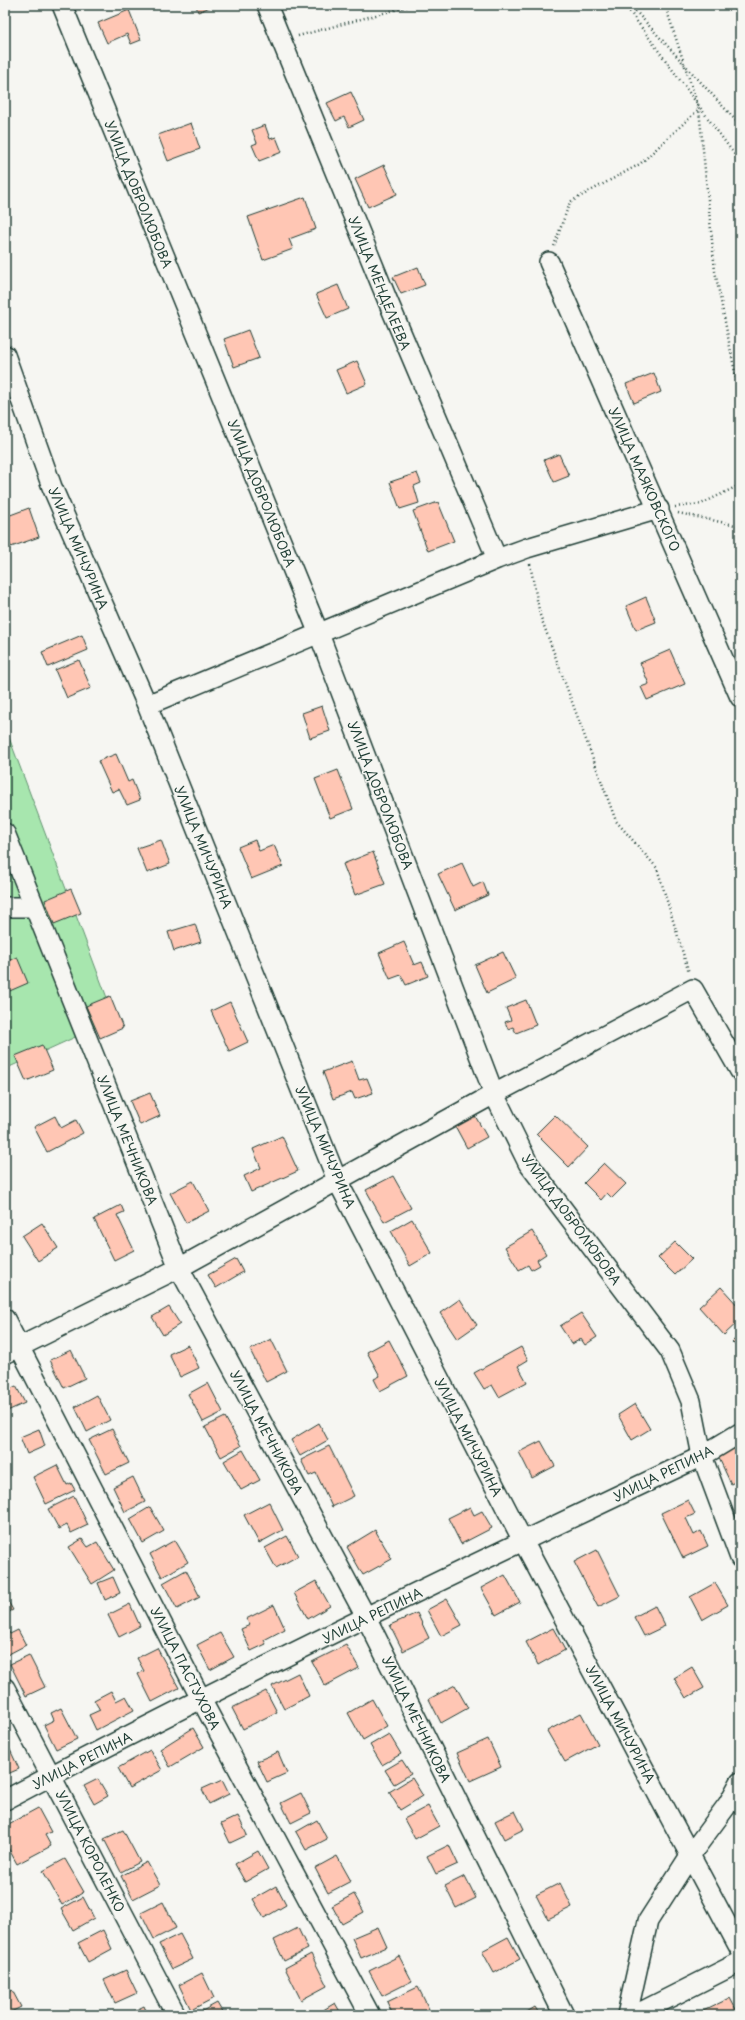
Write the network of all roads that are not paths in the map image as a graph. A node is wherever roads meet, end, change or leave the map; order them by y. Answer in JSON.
{"nodes":[{"id":1,"x":62,"y":5,"type":"edge"},
{"id":2,"x":267,"y":5,"type":"edge"},
{"id":3,"x":549,"y":262,"type":"road end"},
{"id":4,"x":5,"y":355,"type":"edge"},
{"id":5,"x":659,"y":509,"type":"junction"},
{"id":6,"x":497,"y":559,"type":"junction"},
{"id":7,"x":319,"y":634,"type":"junction"},
{"id":8,"x":740,"y":697,"type":"edge"},
{"id":9,"x":147,"y":705,"type":"junction"},
{"id":10,"x":5,"y":833,"type":"edge"},
{"id":11,"x":5,"y":907,"type":"edge"},
{"id":12,"x":34,"y":907,"type":"junction"},
{"id":13,"x":740,"y":1071,"type":"edge"},
{"id":14,"x":494,"y":1094,"type":"junction"},
{"id":15,"x":337,"y":1180,"type":"junction"},
{"id":16,"x":179,"y":1268,"type":"junction"},
{"id":17,"x":5,"y":1319,"type":"edge"},
{"id":18,"x":12,"y":1351,"type":"edge"},
{"id":19,"x":740,"y":1433,"type":"edge"},
{"id":20,"x":702,"y":1456,"type":"junction"},
{"id":21,"x":522,"y":1541,"type":"junction"},
{"id":22,"x":740,"y":1558,"type":"edge"},
{"id":23,"x":366,"y":1617,"type":"junction"},
{"id":24,"x":5,"y":1688,"type":"edge"},
{"id":25,"x":202,"y":1699,"type":"junction"},
{"id":26,"x":52,"y":1775,"type":"junction"},
{"id":27,"x":740,"y":1782,"type":"edge"},
{"id":28,"x":5,"y":1800,"type":"edge"},
{"id":29,"x":691,"y":1854,"type":"junction"},
{"id":30,"x":740,"y":1949,"type":"edge"},
{"id":31,"x":740,"y":1962,"type":"edge"},
{"id":32,"x":176,"y":2015,"type":"edge"},
{"id":33,"x":370,"y":2015,"type":"edge"},
{"id":34,"x":564,"y":2015,"type":"edge"},
{"id":35,"x":627,"y":2015,"type":"edge"},
{"id":36,"x":635,"y":2015,"type":"edge"}],
"edges":[{"from":1,"to":7,"type":"street","name":"УЛИЦА ДОБРОЛЮБОВА"},
{"from":2,"to":6,"type":"street","name":"УЛИЦА МЕНДЕЛЕЕВА"},
{"from":3,"to":5,"type":"street","name":"УЛИЦА МАЯКОВСКОГО"},
{"from":4,"to":9,"type":"street","name":"УЛИЦА МИЧУРИНА"},
{"from":5,"to":6,"type":"street"},
{"from":5,"to":8,"type":"street","name":"УЛИЦА МАЯКОВСКОГО"},
{"from":6,"to":7,"type":"street"},
{"from":7,"to":9,"type":"street"},
{"from":7,"to":14,"type":"street","name":"УЛИЦА ДОБРОЛЮБОВА"},
{"from":9,"to":15,"type":"street","name":"УЛИЦА МИЧУРИНА"},
{"from":10,"to":12,"type":"street","name":"УЛИЦА МЕЧНИКОВА"},
{"from":11,"to":12,"type":"street"},
{"from":12,"to":16,"type":"street","name":"УЛИЦА МЕЧНИКОВА"},
{"from":13,"to":14,"type":"street"},
{"from":14,"to":15,"type":"street"},
{"from":14,"to":20,"type":"street","name":"УЛИЦА ДОБРОЛЮБОВА"},
{"from":15,"to":16,"type":"street"},
{"from":15,"to":21,"type":"street","name":"УЛИЦА МИЧУРИНА"},
{"from":16,"to":18,"type":"street"},
{"from":16,"to":23,"type":"street","name":"УЛИЦА МЕЧНИКОВА"},
{"from":17,"to":18,"type":"street","name":"УЛИЦА ПАСТУХОВА"},
{"from":18,"to":25,"type":"street","name":"УЛИЦА ПАСТУХОВА"},
{"from":19,"to":20,"type":"street","name":"УЛИЦА РЕПИНА"},
{"from":20,"to":21,"type":"street","name":"УЛИЦА РЕПИНА"},
{"from":20,"to":22,"type":"street","name":"УЛИЦА ДОБРОЛЮБОВА"},
{"from":21,"to":23,"type":"street","name":"УЛИЦА РЕПИНА"},
{"from":21,"to":29,"type":"street","name":"УЛИЦА МИЧУРИНА"},
{"from":23,"to":25,"type":"street","name":"УЛИЦА РЕПИНА"},
{"from":23,"to":34,"type":"street","name":"УЛИЦА МЕЧНИКОВА"},
{"from":24,"to":26,"type":"street","name":"УЛИЦА КОРОЛЕНКО"},
{"from":25,"to":26,"type":"street","name":"УЛИЦА РЕПИНА"},
{"from":25,"to":33,"type":"street","name":"УЛИЦА ПАСТУХОВА"},
{"from":26,"to":28,"type":"street","name":"УЛИЦА РЕПИНА"},
{"from":26,"to":32,"type":"street","name":"УЛИЦА КОРОЛЕНКО"},
{"from":27,"to":29,"type":"street"},
{"from":29,"to":30,"type":"street","name":"УЛИЦА МИЧУРИНА"},
{"from":29,"to":35,"type":"street"},
{"from":31,"to":36,"type":"street"}]}
